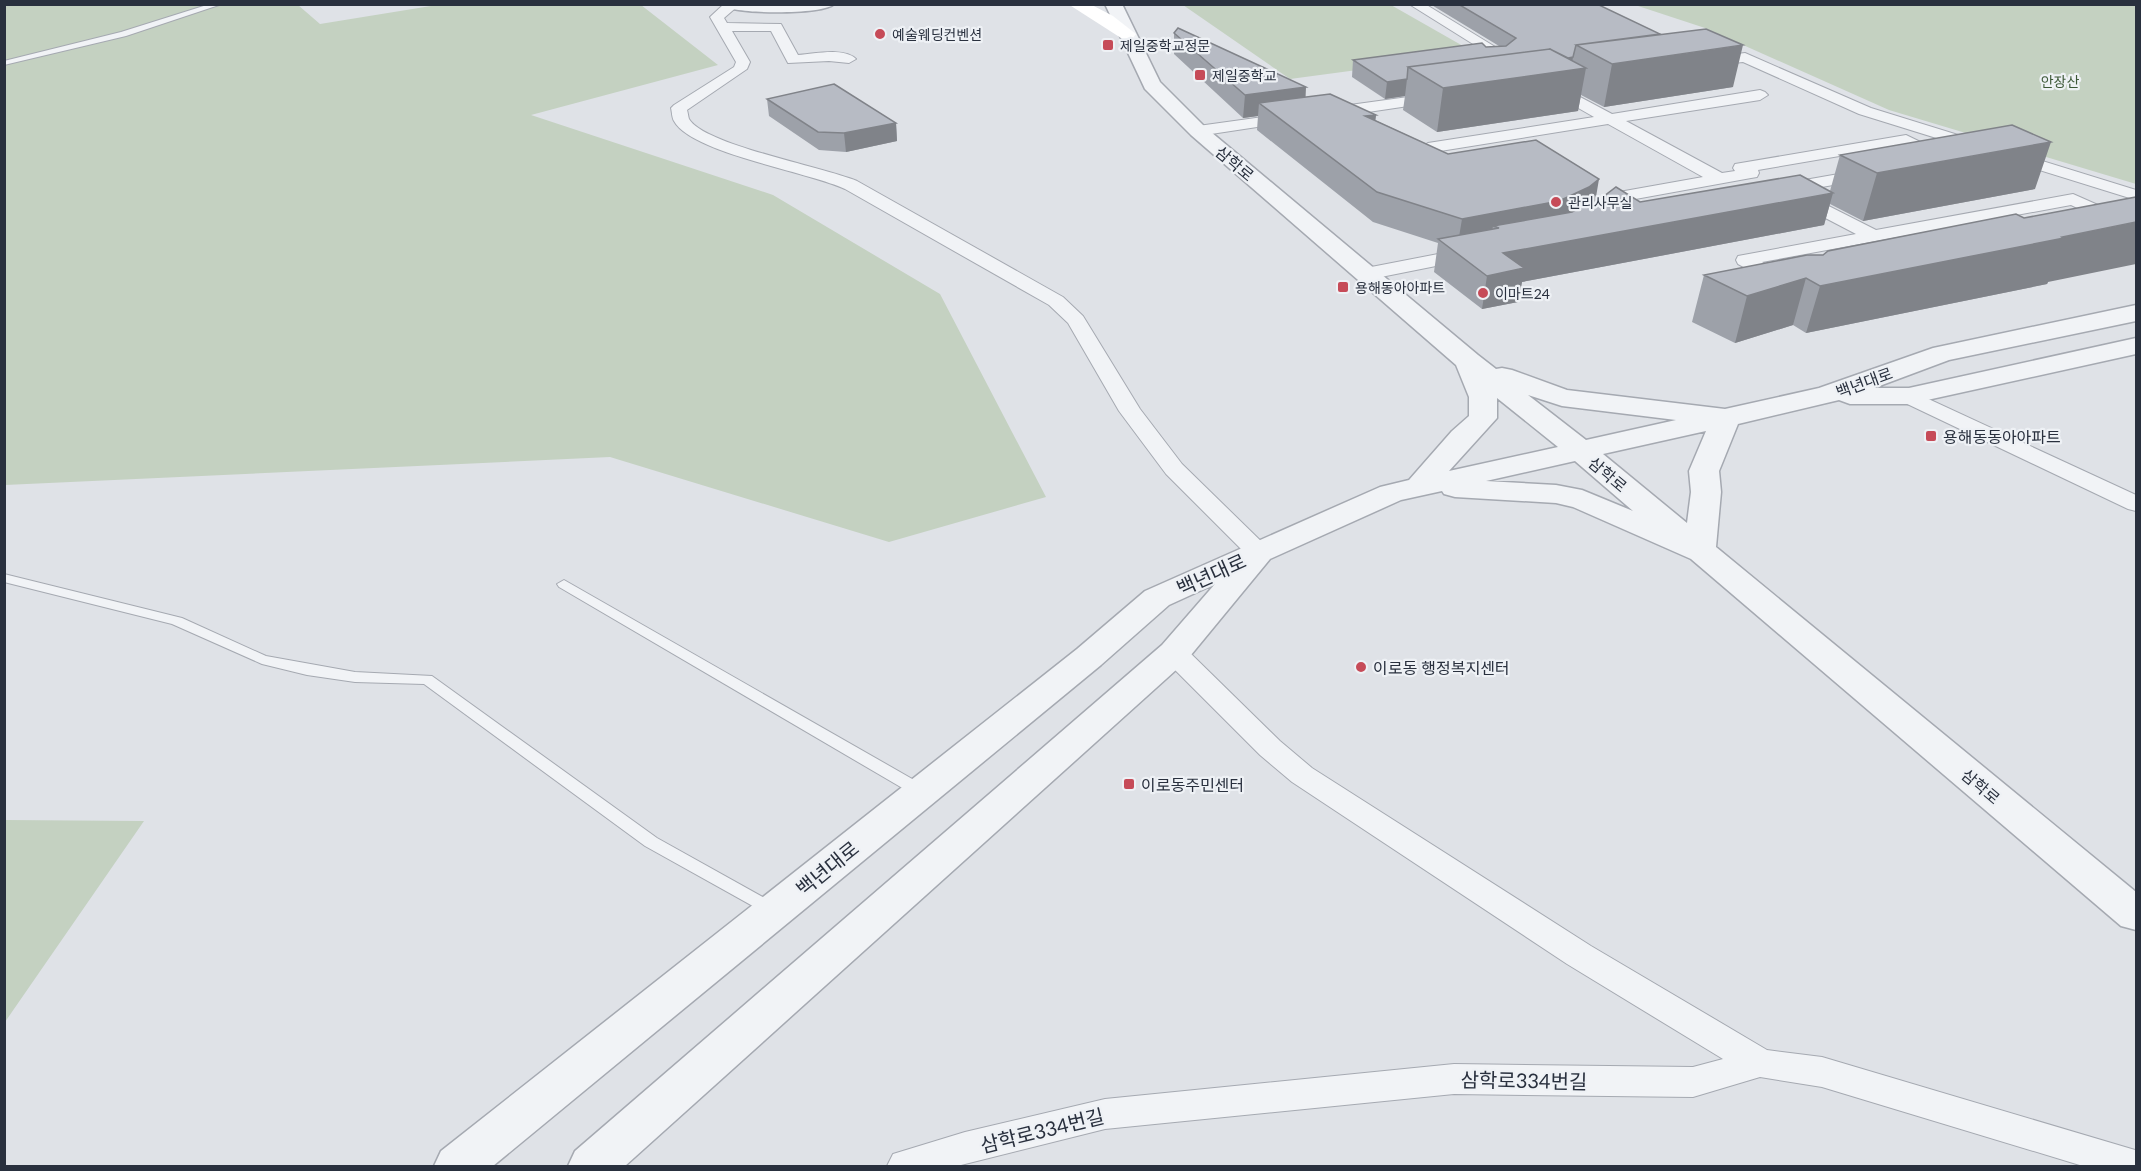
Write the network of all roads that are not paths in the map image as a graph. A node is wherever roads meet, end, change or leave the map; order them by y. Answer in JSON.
{"nodes":[{"id":1,"x":219,"y":4,"type":"edge"},
{"id":2,"x":826,"y":4,"type":"edge"},
{"id":3,"x":1076,"y":4,"type":"edge"},
{"id":4,"x":1113,"y":4,"type":"edge"},
{"id":5,"x":1414,"y":4,"type":"edge"},
{"id":6,"x":730,"y":5,"type":"edge"},
{"id":7,"x":723,"y":27,"type":"junction"},
{"id":8,"x":1127,"y":34,"type":"junction"},
{"id":9,"x":1488,"y":58,"type":"edge"},
{"id":10,"x":849,"y":59,"type":"dead end"},
{"id":11,"x":4,"y":63,"type":"edge"},
{"id":12,"x":1685,"y":65,"type":"edge"},
{"id":13,"x":1568,"y":80,"type":"edge"},
{"id":14,"x":1760,"y":95,"type":"dead end"},
{"id":15,"x":1452,"y":96,"type":"edge"},
{"id":16,"x":1610,"y":119,"type":"junction"},
{"id":17,"x":1198,"y":131,"type":"junction"},
{"id":18,"x":1958,"y":140,"type":"junction"},
{"id":19,"x":1428,"y":148,"type":"edge"},
{"id":20,"x":1887,"y":170,"type":"edge"},
{"id":21,"x":1751,"y":173,"type":"junction"},
{"id":22,"x":1718,"y":178,"type":"junction"},
{"id":23,"x":1782,"y":189,"type":"junction"},
{"id":24,"x":2136,"y":195,"type":"edge"},
{"id":25,"x":2123,"y":223,"type":"edge"},
{"id":26,"x":1586,"y":226,"type":"edge"},
{"id":27,"x":1874,"y":236,"type":"junction"},
{"id":28,"x":1491,"y":250,"type":"edge"},
{"id":29,"x":1366,"y":274,"type":"junction"},
{"id":30,"x":1793,"y":289,"type":"edge"},
{"id":31,"x":2136,"y":313,"type":"edge"},
{"id":32,"x":2136,"y":346,"type":"edge"},
{"id":33,"x":1468,"y":361,"type":"junction"},
{"id":34,"x":1827,"y":395,"type":"junction"},
{"id":35,"x":1909,"y":396,"type":"junction"},
{"id":36,"x":1726,"y":418,"type":"junction"},
{"id":37,"x":1580,"y":450,"type":"junction"},
{"id":38,"x":1420,"y":486,"type":"junction"},
{"id":39,"x":2136,"y":504,"type":"edge"},
{"id":40,"x":1700,"y":552,"type":"junction"},
{"id":41,"x":1259,"y":553,"type":"junction"},
{"id":42,"x":4,"y":578,"type":"edge"},
{"id":43,"x":564,"y":584,"type":"dead end"},
{"id":44,"x":1174,"y":653,"type":"junction"},
{"id":45,"x":922,"y":792,"type":"junction"},
{"id":46,"x":775,"y":911,"type":"junction"},
{"id":47,"x":2136,"y":915,"type":"edge"},
{"id":48,"x":1760,"y":1063,"type":"junction"},
{"id":49,"x":458,"y":1167,"type":"edge"},
{"id":50,"x":592,"y":1167,"type":"edge"},
{"id":51,"x":906,"y":1167,"type":"edge"},
{"id":52,"x":2135,"y":1167,"type":"edge"}],
"edges":[{"from":1,"to":11,"type":"lane"},
{"from":2,"to":6,"type":"street"},
{"from":3,"to":8,"type":"main road"},
{"from":4,"to":8,"type":"street","name":"삼학로"},
{"from":5,"to":9,"type":"street"},
{"from":6,"to":7,"type":"street"},
{"from":7,"to":10,"type":"street"},
{"from":7,"to":41,"type":"street"},
{"from":8,"to":17,"type":"street","name":"삼학로"},
{"from":12,"to":18,"type":"street"},
{"from":13,"to":16,"type":"street"},
{"from":14,"to":16,"type":"street"},
{"from":15,"to":17,"type":"street"},
{"from":16,"to":19,"type":"street"},
{"from":16,"to":22,"type":"street"},
{"from":17,"to":29,"type":"street","name":"삼학로"},
{"from":18,"to":21,"type":"street"},
{"from":18,"to":24,"type":"street"},
{"from":20,"to":23,"type":"street"},
{"from":21,"to":22,"type":"street"},
{"from":21,"to":23,"type":"street"},
{"from":22,"to":26,"type":"street"},
{"from":23,"to":27,"type":"street"},
{"from":25,"to":27,"type":"street"},
{"from":27,"to":30,"type":"street"},
{"from":28,"to":29,"type":"street"},
{"from":29,"to":33,"type":"street","name":"삼학로"},
{"from":31,"to":34,"type":"street","name":"백년대로"},
{"from":32,"to":35,"type":"street","name":"백년대로"},
{"from":33,"to":36,"type":"street"},
{"from":33,"to":37,"type":"street","name":"삼학로"},
{"from":33,"to":38,"type":"street"},
{"from":34,"to":35,"type":"street","name":"백년대로"},
{"from":34,"to":36,"type":"street"},
{"from":35,"to":39,"type":"street"},
{"from":36,"to":37,"type":"street"},
{"from":36,"to":40,"type":"street"},
{"from":37,"to":38,"type":"street"},
{"from":37,"to":40,"type":"street","name":"삼학로"},
{"from":38,"to":40,"type":"street"},
{"from":38,"to":41,"type":"street"},
{"from":40,"to":47,"type":"street","name":"삼학로"},
{"from":41,"to":44,"type":"street","name":"백년대로"},
{"from":41,"to":45,"type":"street","name":"백년대로"},
{"from":42,"to":46,"type":"lane"},
{"from":43,"to":45,"type":"lane"},
{"from":44,"to":48,"type":"street"},
{"from":44,"to":50,"type":"street","name":"백년대로"},
{"from":45,"to":46,"type":"street","name":"백년대로"},
{"from":46,"to":49,"type":"street","name":"백년대로"},
{"from":48,"to":51,"type":"street","name":"삼학로334번길"},
{"from":48,"to":52,"type":"street","name":"삼학로334번길"}]}
